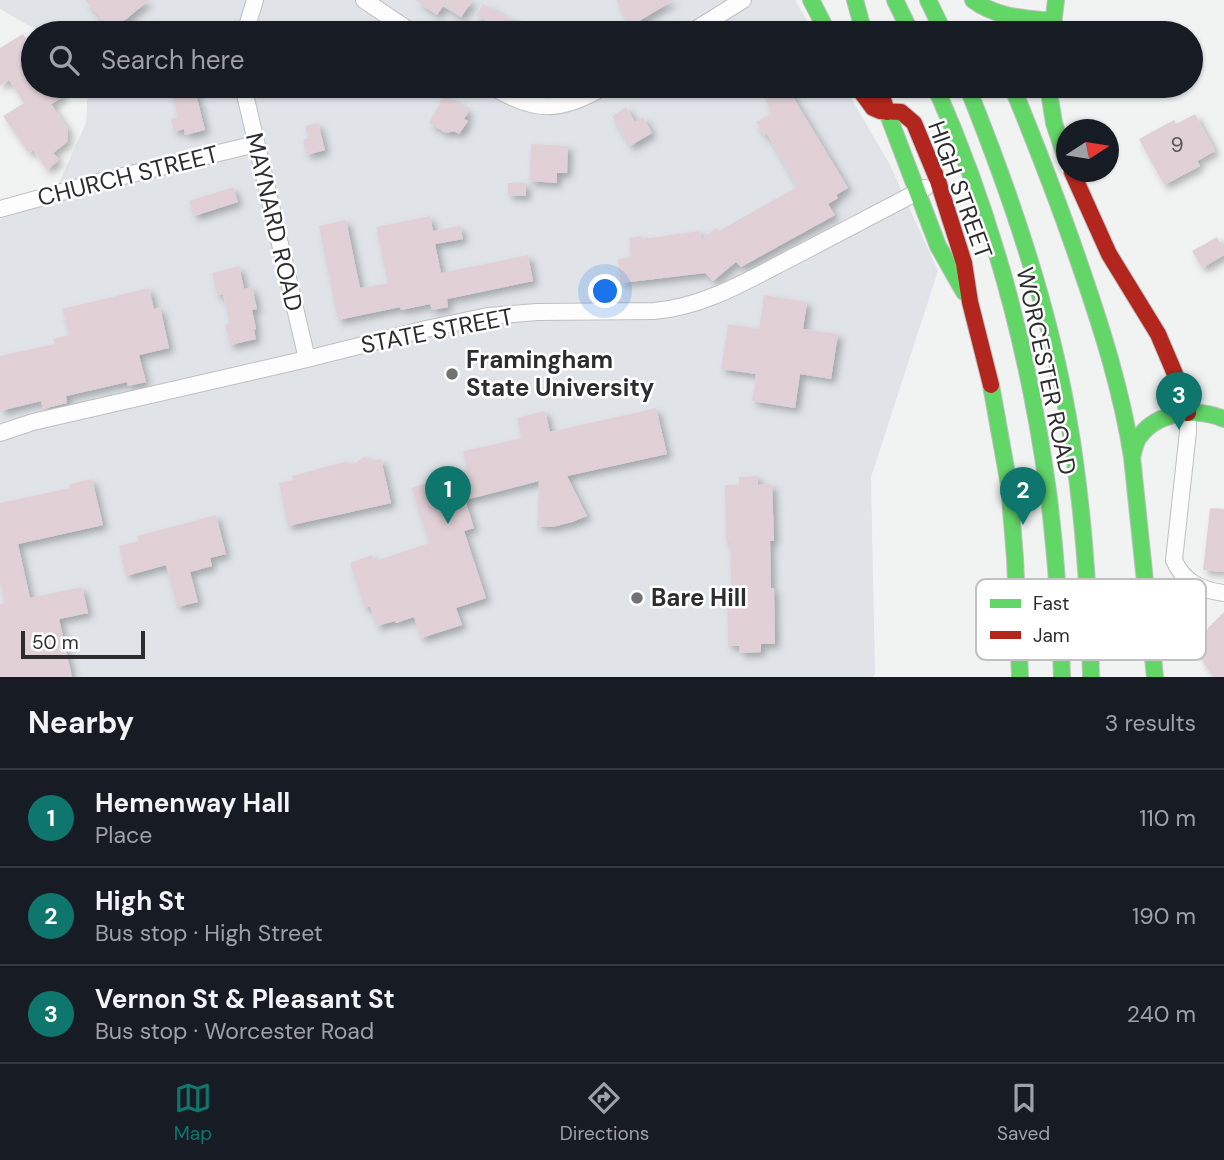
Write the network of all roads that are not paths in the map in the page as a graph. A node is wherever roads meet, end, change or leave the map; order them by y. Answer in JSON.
{"nodes":[{"id":1,"x":255,"y":0,"type":"edge"},
{"id":2,"x":364,"y":0,"type":"edge"},
{"id":3,"x":743,"y":0,"type":"edge"},
{"id":4,"x":811,"y":0,"type":"edge"},
{"id":5,"x":855,"y":0,"type":"edge"},
{"id":6,"x":895,"y":0,"type":"edge"},
{"id":7,"x":928,"y":0,"type":"edge"},
{"id":8,"x":972,"y":0,"type":"edge"},
{"id":9,"x":1056,"y":0,"type":"edge"},
{"id":10,"x":249,"y":21,"type":"edge"},
{"id":11,"x":395,"y":21,"type":"edge"},
{"id":12,"x":709,"y":21,"type":"edge"},
{"id":13,"x":822,"y":21,"type":"edge"},
{"id":14,"x":861,"y":21,"type":"edge"},
{"id":15,"x":905,"y":21,"type":"edge"},
{"id":16,"x":938,"y":21,"type":"edge"},
{"id":17,"x":982,"y":21,"type":"edge"},
{"id":18,"x":1030,"y":21,"type":"edge"},
{"id":19,"x":1054,"y":21,"type":"edge"},
{"id":20,"x":246,"y":98,"type":"edge"},
{"id":21,"x":513,"y":98,"type":"edge"},
{"id":22,"x":583,"y":98,"type":"edge"},
{"id":23,"x":866,"y":98,"type":"edge"},
{"id":24,"x":883,"y":98,"type":"edge"},
{"id":25,"x":940,"y":98,"type":"edge"},
{"id":26,"x":972,"y":98,"type":"edge"},
{"id":27,"x":1017,"y":98,"type":"edge"},
{"id":28,"x":1050,"y":98,"type":"edge"},
{"id":29,"x":887,"y":112,"type":"junction"},
{"id":30,"x":1056,"y":129,"type":"edge"},
{"id":31,"x":256,"y":145,"type":"junction"},
{"id":32,"x":938,"y":181,"type":"junction"},
{"id":33,"x":1076,"y":182,"type":"edge"},
{"id":34,"x":917,"y":192,"type":"junction"},
{"id":35,"x":1,"y":206,"type":"edge"},
{"id":36,"x":970,"y":302,"type":"junction"},
{"id":37,"x":307,"y":359,"type":"junction"},
{"id":38,"x":1188,"y":413,"type":"junction"},
{"id":39,"x":1224,"y":419,"type":"edge"},
{"id":40,"x":0,"y":433,"type":"edge"},
{"id":41,"x":1132,"y":457,"type":"junction"},
{"id":42,"x":1016,"y":579,"type":"edge"},
{"id":43,"x":1058,"y":579,"type":"edge"},
{"id":44,"x":1087,"y":579,"type":"edge"},
{"id":45,"x":1145,"y":579,"type":"edge"},
{"id":46,"x":1186,"y":579,"type":"edge"},
{"id":47,"x":1206,"y":589,"type":"edge"},
{"id":48,"x":1224,"y":593,"type":"edge"},
{"id":49,"x":1008,"y":660,"type":"edge"},
{"id":50,"x":1003,"y":677,"type":"edge"}],
"edges":[{"from":1,"to":10,"type":"street"},
{"from":2,"to":11,"type":"street"},
{"from":3,"to":12,"type":"street"},
{"from":4,"to":13,"type":"main road"},
{"from":5,"to":14,"type":"main road"},
{"from":6,"to":15,"type":"main road"},
{"from":7,"to":16,"type":"main road"},
{"from":8,"to":17,"type":"main road"},
{"from":8,"to":18,"type":"main road"},
{"from":9,"to":19,"type":"main road"},
{"from":20,"to":31,"type":"street","name":"MAYNARD ROAD"},
{"from":21,"to":22,"type":"street"},
{"from":23,"to":29,"type":"main road","name":"HIGH STREET"},
{"from":24,"to":29,"type":"main road"},
{"from":25,"to":43,"type":"main road","name":"WORCESTER ROAD"},
{"from":26,"to":44,"type":"main road","name":"WORCESTER ROAD"},
{"from":27,"to":41,"type":"main road"},
{"from":28,"to":30,"type":"main road"},
{"from":29,"to":32,"type":"main road","name":"HIGH STREET"},
{"from":29,"to":34,"type":"main road","name":"HIGH STREET"},
{"from":31,"to":35,"type":"street","name":"CHURCH STREET"},
{"from":31,"to":37,"type":"street","name":"MAYNARD ROAD"},
{"from":32,"to":34,"type":"street","name":"STATE STREET"},
{"from":32,"to":36,"type":"main road","name":"HIGH STREET"},
{"from":33,"to":38,"type":"main road"},
{"from":34,"to":36,"type":"main road","name":"HIGH STREET"},
{"from":34,"to":37,"type":"street","name":"STATE STREET"},
{"from":36,"to":42,"type":"main road","name":"HIGH STREET"},
{"from":37,"to":40,"type":"street","name":"STATE STREET"},
{"from":38,"to":39,"type":"main road"},
{"from":38,"to":41,"type":"main road"},
{"from":38,"to":46,"type":"street"},
{"from":41,"to":45,"type":"main road"},
{"from":47,"to":48,"type":"street"},
{"from":49,"to":50,"type":"main road","name":"HIGH STREET"}]}
